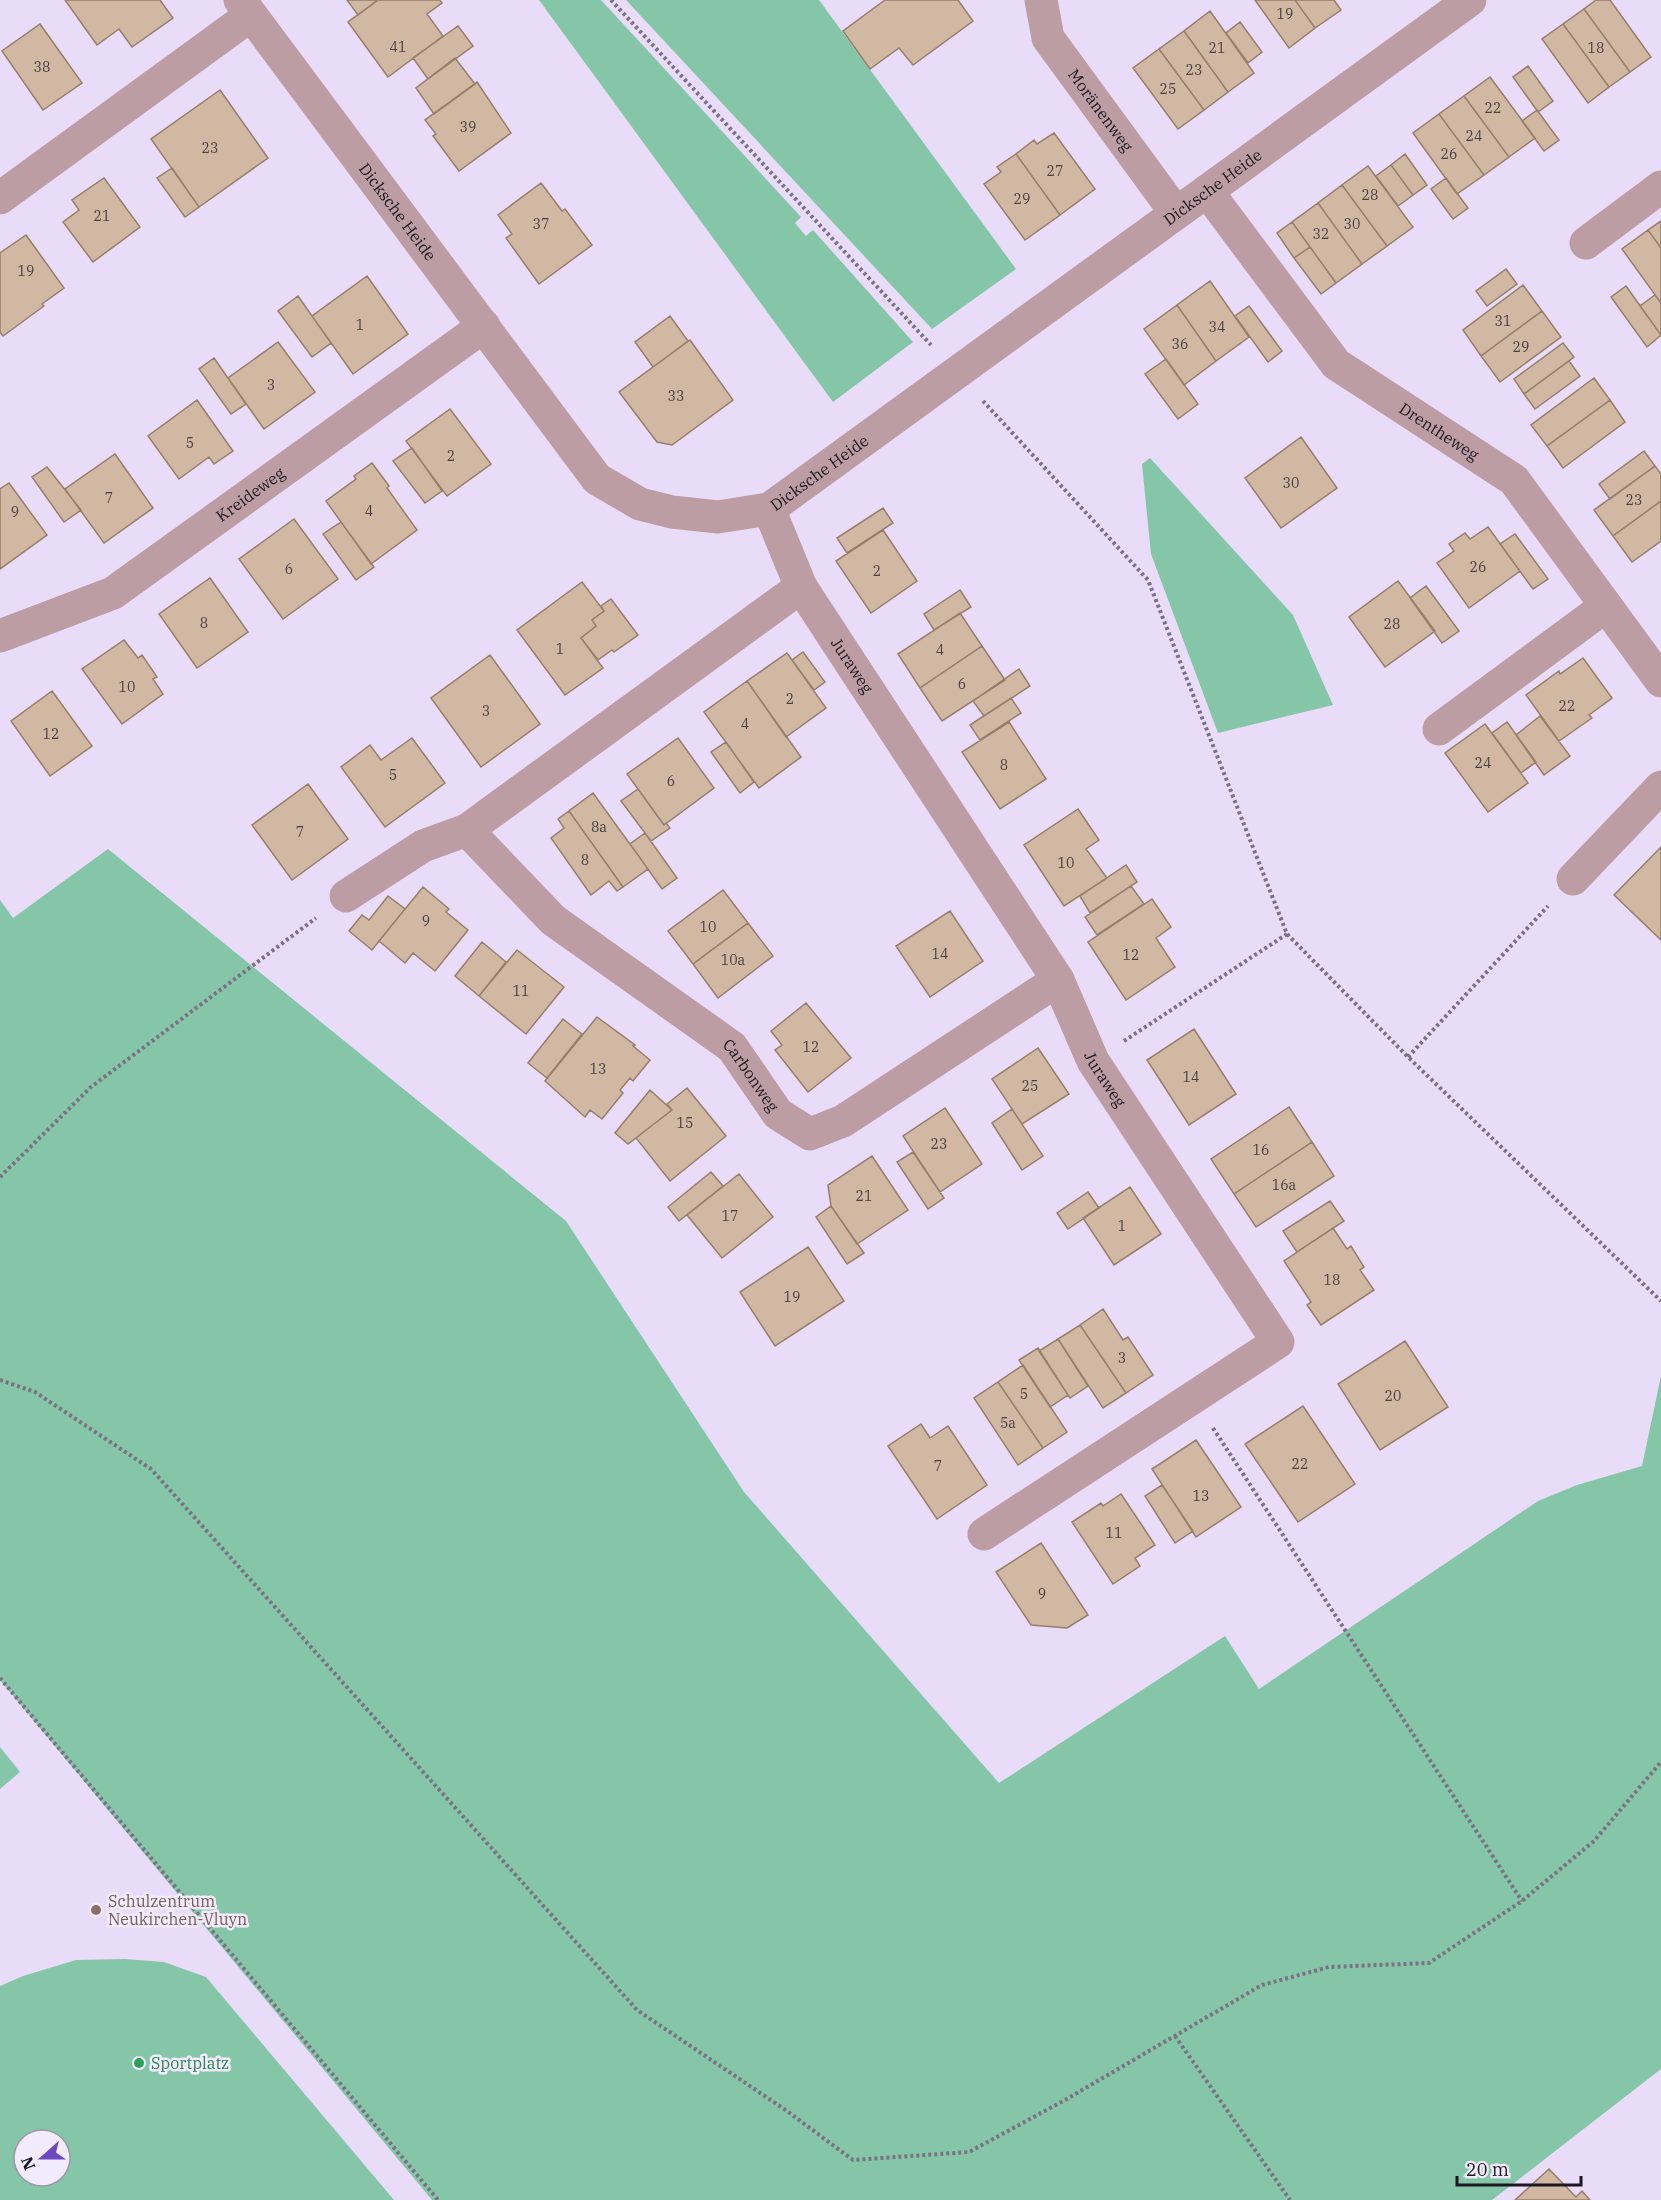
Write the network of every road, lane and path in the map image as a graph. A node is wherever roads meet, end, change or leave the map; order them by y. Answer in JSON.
{"nodes":[{"id":1,"x":611,"y":0,"type":"edge"},
{"id":2,"x":1041,"y":0,"type":"edge"},
{"id":3,"x":1470,"y":0,"type":"edge"},
{"id":4,"x":246,"y":8,"type":"edge"},
{"id":5,"x":1661,"y":187,"type":"edge"},
{"id":6,"x":1207,"y":191,"type":"junction"},
{"id":7,"x":0,"y":198,"type":"edge"},
{"id":8,"x":1176,"y":213,"type":"junction"},
{"id":9,"x":1586,"y":243,"type":"dead end"},
{"id":10,"x":484,"y":326,"type":"junction"},
{"id":11,"x":956,"y":372,"type":"junction"},
{"id":12,"x":769,"y":509,"type":"junction"},
{"id":13,"x":801,"y":587,"type":"junction"},
{"id":14,"x":1606,"y":606,"type":"junction"},
{"id":15,"x":0,"y":636,"type":"edge"},
{"id":16,"x":1661,"y":681,"type":"edge"},
{"id":17,"x":1439,"y":729,"type":"dead end"},
{"id":18,"x":1661,"y":787,"type":"edge"},
{"id":19,"x":466,"y":830,"type":"junction"},
{"id":20,"x":1573,"y":879,"type":"joint"},
{"id":21,"x":346,"y":896,"type":"joint"},
{"id":22,"x":1287,"y":934,"type":"junction"},
{"id":23,"x":1058,"y":980,"type":"junction"},
{"id":24,"x":1408,"y":1057,"type":"junction"},
{"id":25,"x":1093,"y":1061,"type":"junction"},
{"id":26,"x":0,"y":1177,"type":"edge"},
{"id":27,"x":1661,"y":1301,"type":"edge"},
{"id":28,"x":0,"y":1380,"type":"edge"},
{"id":29,"x":1193,"y":1398,"type":"junction"},
{"id":30,"x":984,"y":1534,"type":"dead end"},
{"id":31,"x":0,"y":1678,"type":"edge"},
{"id":32,"x":1661,"y":1762,"type":"edge"},
{"id":33,"x":1522,"y":1900,"type":"junction"},
{"id":34,"x":1174,"y":2036,"type":"junction"},
{"id":35,"x":438,"y":2200,"type":"edge"},
{"id":36,"x":1290,"y":2200,"type":"edge"}],
"edges":[{"from":1,"to":11,"type":"path"},
{"from":2,"to":8,"type":"street","name":"Moränenweg"},
{"from":3,"to":6,"type":"street","name":"Dicksche Heide"},
{"from":4,"to":7,"type":"street"},
{"from":4,"to":10,"type":"street","name":"Dicksche Heide"},
{"from":5,"to":9,"type":"street"},
{"from":6,"to":8,"type":"street","name":"Dicksche Heide"},
{"from":6,"to":14,"type":"street","name":"Drentheweg"},
{"from":8,"to":11,"type":"street","name":"Dicksche Heide"},
{"from":10,"to":12,"type":"street","name":"Dicksche Heide"},
{"from":10,"to":15,"type":"street","name":"Kreideweg"},
{"from":11,"to":12,"type":"street","name":"Dicksche Heide"},
{"from":11,"to":22,"type":"path"},
{"from":12,"to":13,"type":"street","name":"Juraweg"},
{"from":13,"to":19,"type":"street"},
{"from":13,"to":23,"type":"street","name":"Juraweg"},
{"from":14,"to":16,"type":"street","name":"Drentheweg"},
{"from":14,"to":17,"type":"street"},
{"from":18,"to":20,"type":"street"},
{"from":19,"to":21,"type":"street"},
{"from":19,"to":23,"type":"street","name":"Carbonweg"},
{"from":20,"to":24,"type":"path"},
{"from":21,"to":26,"type":"path"},
{"from":22,"to":24,"type":"path"},
{"from":22,"to":25,"type":"path"},
{"from":23,"to":25,"type":"street","name":"Juraweg"},
{"from":24,"to":27,"type":"path"},
{"from":25,"to":29,"type":"street","name":"Juraweg"},
{"from":28,"to":34,"type":"path"},
{"from":29,"to":30,"type":"street","name":"Juraweg"},
{"from":29,"to":33,"type":"path"},
{"from":31,"to":35,"type":"path"},
{"from":32,"to":33,"type":"path"},
{"from":33,"to":34,"type":"path"},
{"from":34,"to":36,"type":"path"}]}
